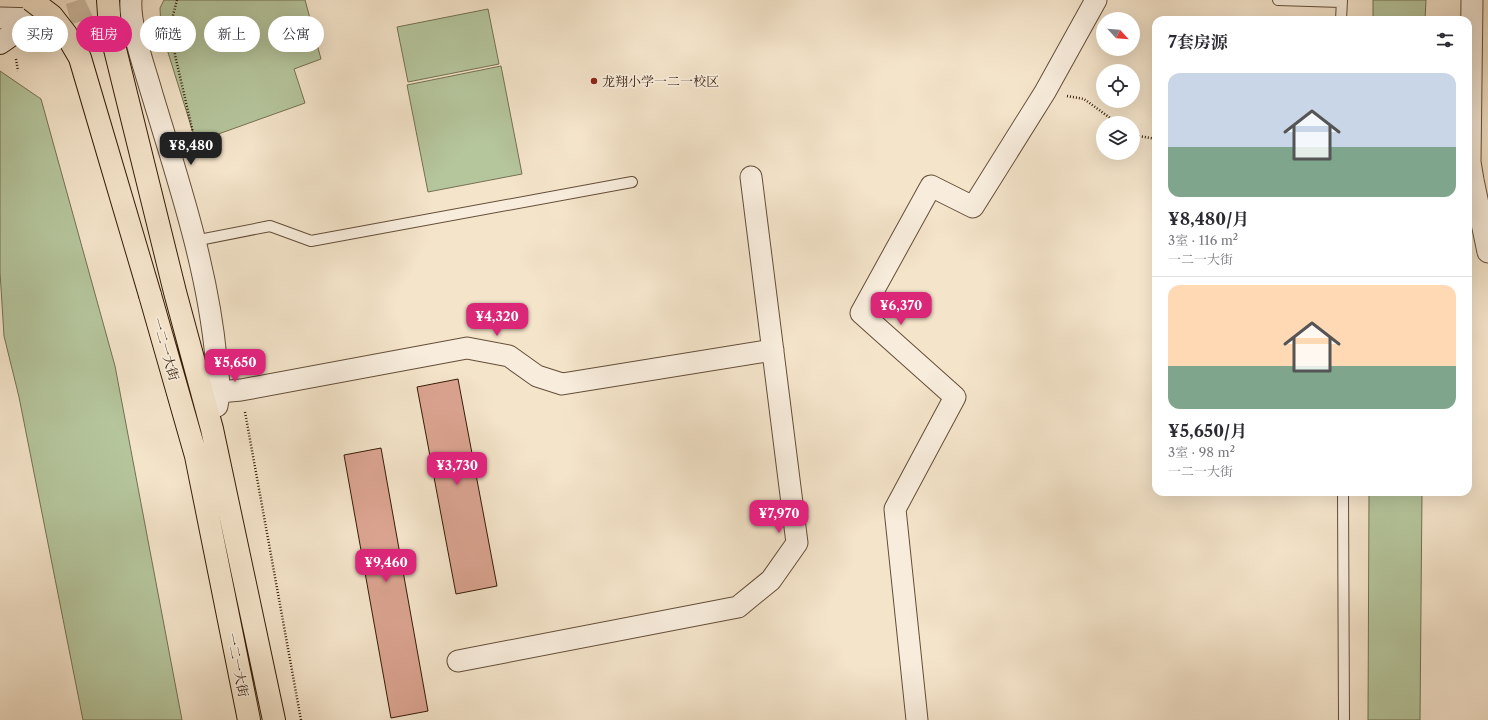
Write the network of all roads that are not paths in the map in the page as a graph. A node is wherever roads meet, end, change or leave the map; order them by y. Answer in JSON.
{"nodes":[{"id":1,"x":108,"y":0,"type":"edge"},
{"id":2,"x":131,"y":0,"type":"edge"},
{"id":3,"x":1096,"y":0,"type":"edge"},
{"id":4,"x":1278,"y":0,"type":"edge"},
{"id":5,"x":1472,"y":0,"type":"edge"},
{"id":6,"x":1342,"y":1,"type":"edge"},
{"id":7,"x":34,"y":13,"type":"edge"},
{"id":8,"x":1341,"y":16,"type":"edge"},
{"id":9,"x":1472,"y":16,"type":"edge"},
{"id":10,"x":0,"y":18,"type":"edge"},
{"id":11,"x":0,"y":43,"type":"edge"},
{"id":12,"x":1472,"y":174,"type":"edge"},
{"id":13,"x":751,"y":177,"type":"dead end"},
{"id":14,"x":632,"y":182,"type":"dead end"},
{"id":15,"x":194,"y":241,"type":"junction"},
{"id":16,"x":1488,"y":252,"type":"edge"},
{"id":17,"x":773,"y":350,"type":"junction"},
{"id":18,"x":219,"y":392,"type":"junction"},
{"id":19,"x":212,"y":429,"type":"junction"},
{"id":20,"x":1343,"y":496,"type":"edge"},
{"id":21,"x":458,"y":661,"type":"dead end"},
{"id":22,"x":249,"y":720,"type":"edge"},
{"id":23,"x":274,"y":720,"type":"edge"},
{"id":24,"x":917,"y":720,"type":"edge"},
{"id":25,"x":1344,"y":720,"type":"edge"}],
"edges":[{"from":1,"to":19,"type":"main road","name":"一二一大街"},
{"from":2,"to":15,"type":"street"},
{"from":3,"to":24,"type":"street"},
{"from":4,"to":6,"type":"lane"},
{"from":5,"to":9,"type":"street"},
{"from":6,"to":8,"type":"lane"},
{"from":7,"to":10,"type":"street"},
{"from":7,"to":11,"type":"street"},
{"from":7,"to":22,"type":"main road","name":"一二一大街","bridge":true},
{"from":12,"to":16,"type":"street"},
{"from":13,"to":17,"type":"street"},
{"from":14,"to":15,"type":"lane"},
{"from":15,"to":18,"type":"street"},
{"from":17,"to":18,"type":"street"},
{"from":17,"to":21,"type":"street"},
{"from":18,"to":19,"type":"street"},
{"from":19,"to":23,"type":"main road","name":"一二一大街"},
{"from":20,"to":25,"type":"lane"}]}
